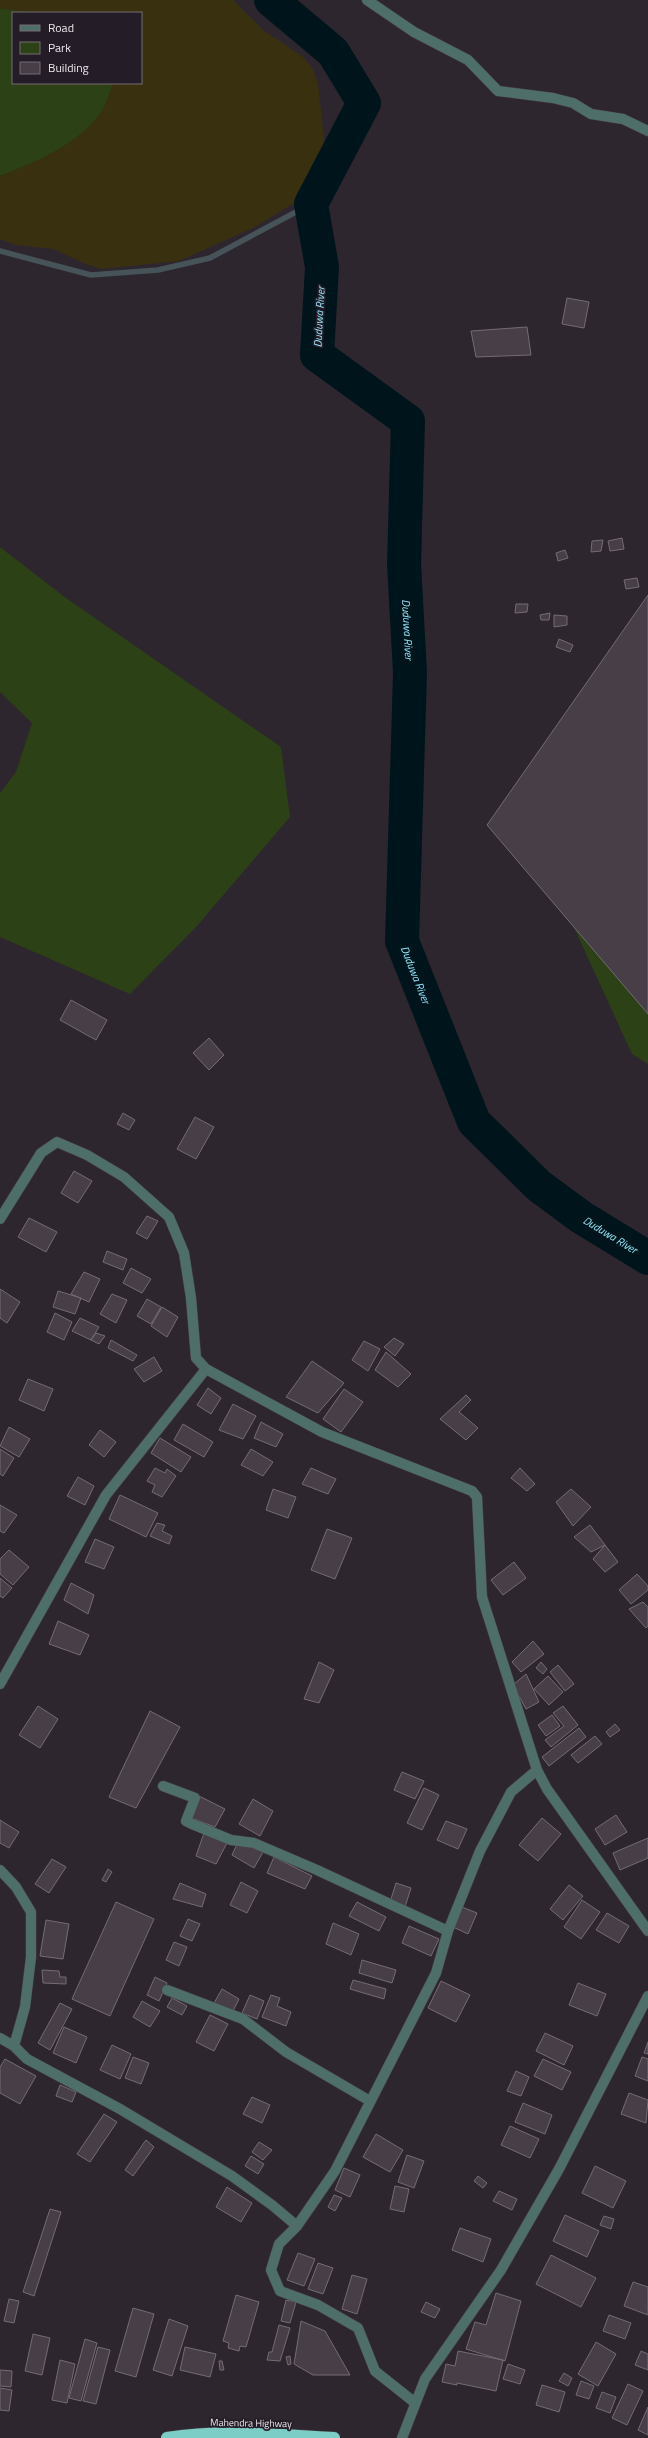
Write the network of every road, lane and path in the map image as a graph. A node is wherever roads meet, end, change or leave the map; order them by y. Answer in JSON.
{"nodes":[{"id":1,"x":367,"y":0,"type":"edge"},
{"id":2,"x":648,"y":131,"type":"edge"},
{"id":3,"x":0,"y":1219,"type":"edge"},
{"id":4,"x":206,"y":1369,"type":"junction"},
{"id":5,"x":0,"y":1684,"type":"edge"},
{"id":6,"x":537,"y":1770,"type":"junction"},
{"id":7,"x":163,"y":1786,"type":"dead end"},
{"id":8,"x":0,"y":1870,"type":"edge"},
{"id":9,"x":448,"y":1931,"type":"junction"},
{"id":10,"x":648,"y":1931,"type":"edge"},
{"id":11,"x":167,"y":1990,"type":"dead end"},
{"id":12,"x":648,"y":1996,"type":"edge"},
{"id":13,"x":0,"y":2038,"type":"edge"},
{"id":14,"x":14,"y":2046,"type":"junction"},
{"id":15,"x":370,"y":2101,"type":"junction"},
{"id":16,"x":297,"y":2226,"type":"junction"},
{"id":17,"x":414,"y":2402,"type":"junction"},
{"id":18,"x":167,"y":2438,"type":"edge"},
{"id":19,"x":334,"y":2438,"type":"edge"},
{"id":20,"x":402,"y":2438,"type":"edge"}],
"edges":[{"from":1,"to":2,"type":"street"},
{"from":3,"to":4,"type":"street"},
{"from":4,"to":5,"type":"street"},
{"from":4,"to":6,"type":"street"},
{"from":6,"to":9,"type":"street"},
{"from":6,"to":10,"type":"street"},
{"from":7,"to":9,"type":"street"},
{"from":8,"to":14,"type":"street"},
{"from":9,"to":15,"type":"street"},
{"from":11,"to":15,"type":"street"},
{"from":12,"to":17,"type":"street"},
{"from":13,"to":14,"type":"street"},
{"from":14,"to":16,"type":"street"},
{"from":15,"to":16,"type":"street"},
{"from":16,"to":17,"type":"street"},
{"from":17,"to":20,"type":"street"},
{"from":18,"to":19,"type":"highway","name":"Mahendra Highway"}]}
